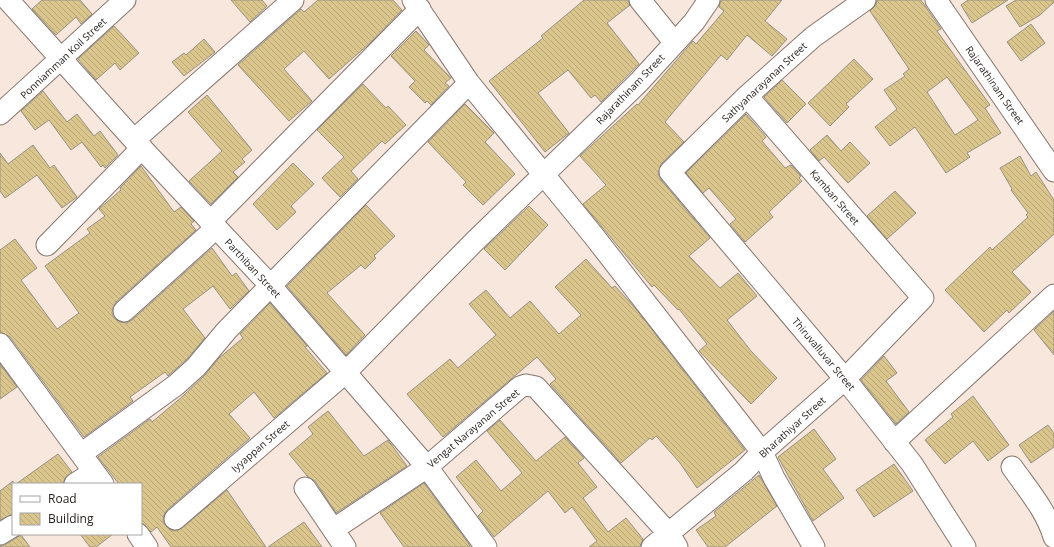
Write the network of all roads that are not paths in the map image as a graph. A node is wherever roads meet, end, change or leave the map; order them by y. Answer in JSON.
{"nodes":[{"id":1,"x":8,"y":0,"type":"edge"},
{"id":2,"x":125,"y":0,"type":"edge"},
{"id":3,"x":292,"y":0,"type":"edge"},
{"id":4,"x":640,"y":0,"type":"edge"},
{"id":5,"x":709,"y":0,"type":"edge"},
{"id":6,"x":865,"y":0,"type":"edge"},
{"id":7,"x":936,"y":0,"type":"edge"},
{"id":8,"x":416,"y":5,"type":"edge"},
{"id":9,"x":674,"y":42,"type":"junction"},
{"id":10,"x":61,"y":60,"type":"junction"},
{"id":11,"x":469,"y":83,"type":"junction"},
{"id":12,"x":747,"y":96,"type":"junction"},
{"id":13,"x":0,"y":114,"type":"edge"},
{"id":14,"x":138,"y":144,"type":"junction"},
{"id":15,"x":1054,"y":171,"type":"edge"},
{"id":16,"x":670,"y":172,"type":"joint"},
{"id":17,"x":545,"y":174,"type":"junction"},
{"id":18,"x":213,"y":225,"type":"junction"},
{"id":19,"x":47,"y":245,"type":"dead end"},
{"id":20,"x":270,"y":286,"type":"junction"},
{"id":21,"x":1054,"y":295,"type":"edge"},
{"id":22,"x":923,"y":298,"type":"joint"},
{"id":23,"x":124,"y":311,"type":"dead end"},
{"id":24,"x":0,"y":344,"type":"edge"},
{"id":25,"x":345,"y":373,"type":"junction"},
{"id":26,"x":845,"y":379,"type":"junction"},
{"id":27,"x":894,"y":442,"type":"junction"},
{"id":28,"x":762,"y":452,"type":"junction"},
{"id":29,"x":81,"y":454,"type":"junction"},
{"id":30,"x":427,"y":467,"type":"junction"},
{"id":31,"x":1012,"y":467,"type":"dead end"},
{"id":32,"x":98,"y":478,"type":"edge"},
{"id":33,"x":79,"y":483,"type":"edge"},
{"id":34,"x":305,"y":488,"type":"dead end"},
{"id":35,"x":175,"y":519,"type":"dead end"},
{"id":36,"x":12,"y":527,"type":"edge"},
{"id":37,"x":334,"y":530,"type":"junction"},
{"id":38,"x":0,"y":534,"type":"edge"},
{"id":39,"x":139,"y":535,"type":"edge"},
{"id":40,"x":1054,"y":537,"type":"edge"},
{"id":41,"x":673,"y":541,"type":"edge"},
{"id":42,"x":146,"y":547,"type":"edge"},
{"id":43,"x":345,"y":547,"type":"edge"},
{"id":44,"x":486,"y":547,"type":"edge"},
{"id":45,"x":652,"y":547,"type":"edge"},
{"id":46,"x":814,"y":547,"type":"edge"},
{"id":47,"x":965,"y":547,"type":"edge"}],
"edges":[{"from":1,"to":10,"type":"street","name":"Parthiban Street"},
{"from":2,"to":10,"type":"street","name":"Ponniamman Koil Street"},
{"from":3,"to":14,"type":"street"},
{"from":4,"to":9,"type":"street"},
{"from":5,"to":9,"type":"street","name":"Rajarathinam Street"},
{"from":6,"to":12,"type":"street","name":"Sathyanarayanan Street"},
{"from":7,"to":15,"type":"street","name":"Rajarathinam Street"},
{"from":8,"to":11,"type":"street"},
{"from":8,"to":18,"type":"street"},
{"from":9,"to":17,"type":"street","name":"Rajarathinam Street"},
{"from":10,"to":13,"type":"street","name":"Ponniamman Koil Street"},
{"from":10,"to":14,"type":"street","name":"Parthiban Street"},
{"from":11,"to":17,"type":"street"},
{"from":11,"to":20,"type":"street"},
{"from":12,"to":16,"type":"street","name":"Sathyanarayanan Street"},
{"from":12,"to":22,"type":"street","name":"Kamban Street"},
{"from":14,"to":18,"type":"street","name":"Parthiban Street"},
{"from":14,"to":19,"type":"street"},
{"from":16,"to":26,"type":"street","name":"Thiruvalluvar Street"},
{"from":17,"to":25,"type":"street","name":"Rajarathinam Street"},
{"from":17,"to":28,"type":"street"},
{"from":18,"to":20,"type":"street","name":"Parthiban Street"},
{"from":18,"to":23,"type":"street"},
{"from":20,"to":25,"type":"street","name":"Parthiban Street"},
{"from":20,"to":29,"type":"street"},
{"from":21,"to":27,"type":"street"},
{"from":22,"to":26,"type":"street","name":"Bharathiyar Street"},
{"from":24,"to":29,"type":"street"},
{"from":25,"to":30,"type":"street","name":"Parthiban Street"},
{"from":25,"to":35,"type":"street","name":"Iyyappan Street"},
{"from":26,"to":27,"type":"street","name":"Thiruvalluvar Street"},
{"from":26,"to":28,"type":"street","name":"Bharathiyar Street"},
{"from":27,"to":47,"type":"street","name":"Thiruvalluvar Street"},
{"from":28,"to":41,"type":"street","name":"Bharathiyar Street"},
{"from":28,"to":46,"type":"street"},
{"from":29,"to":32,"type":"street"},
{"from":30,"to":37,"type":"street","name":"Vengat Narayanan Street"},
{"from":30,"to":41,"type":"street","name":"Vengat Narayanan Street"},
{"from":30,"to":44,"type":"street","name":"Parthiban Street"},
{"from":31,"to":40,"type":"street"},
{"from":32,"to":33,"type":"street"},
{"from":34,"to":37,"type":"street"},
{"from":36,"to":38,"type":"street"},
{"from":37,"to":43,"type":"street"},
{"from":39,"to":42,"type":"street"},
{"from":41,"to":45,"type":"street","name":"Bharathiyar Street"}]}
